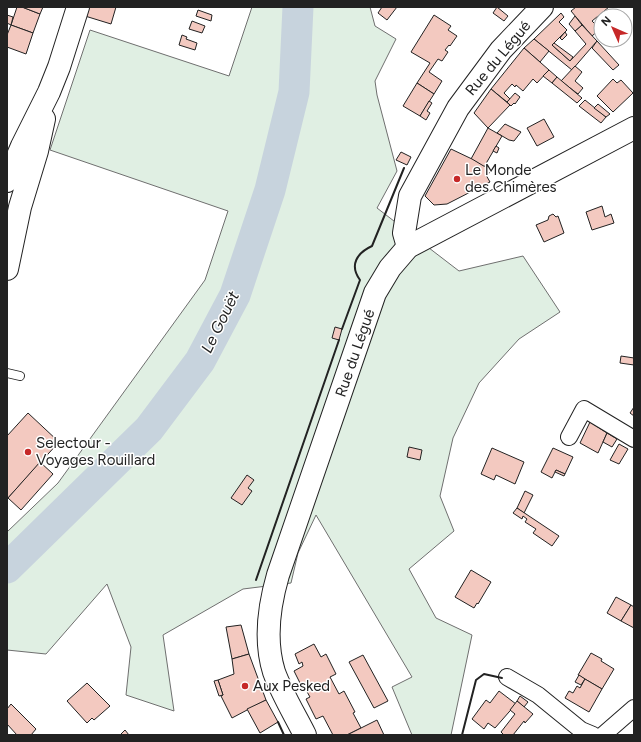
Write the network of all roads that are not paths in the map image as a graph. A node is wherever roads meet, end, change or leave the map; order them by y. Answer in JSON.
{"nodes":[{"id":1,"x":78,"y":7,"type":"edge"},
{"id":2,"x":542,"y":7,"type":"edge"},
{"id":3,"x":49,"y":92,"type":"junction"},
{"id":4,"x":634,"y":128,"type":"edge"},
{"id":5,"x":7,"y":181,"type":"edge"},
{"id":6,"x":408,"y":247,"type":"junction"},
{"id":7,"x":7,"y":269,"type":"edge"},
{"id":8,"x":7,"y":373,"type":"edge"},
{"id":9,"x":20,"y":376,"type":"dead end"},
{"id":10,"x":569,"y":437,"type":"dead end"},
{"id":11,"x":634,"y":439,"type":"edge"},
{"id":12,"x":507,"y":677,"type":"dead end"},
{"id":13,"x":634,"y":708,"type":"edge"},
{"id":14,"x":305,"y":735,"type":"edge"},
{"id":15,"x":593,"y":735,"type":"edge"},
{"id":16,"x":603,"y":735,"type":"edge"}],
"edges":[{"from":1,"to":3,"type":"street"},
{"from":2,"to":6,"type":"street","name":"Rue du Légué"},
{"from":3,"to":5,"type":"street"},
{"from":3,"to":7,"type":"street"},
{"from":4,"to":6,"type":"street"},
{"from":6,"to":14,"type":"street","name":"Rue du Légué"},
{"from":8,"to":9,"type":"lane"},
{"from":10,"to":11,"type":"street"},
{"from":12,"to":15,"type":"street"},
{"from":13,"to":16,"type":"street"}]}
